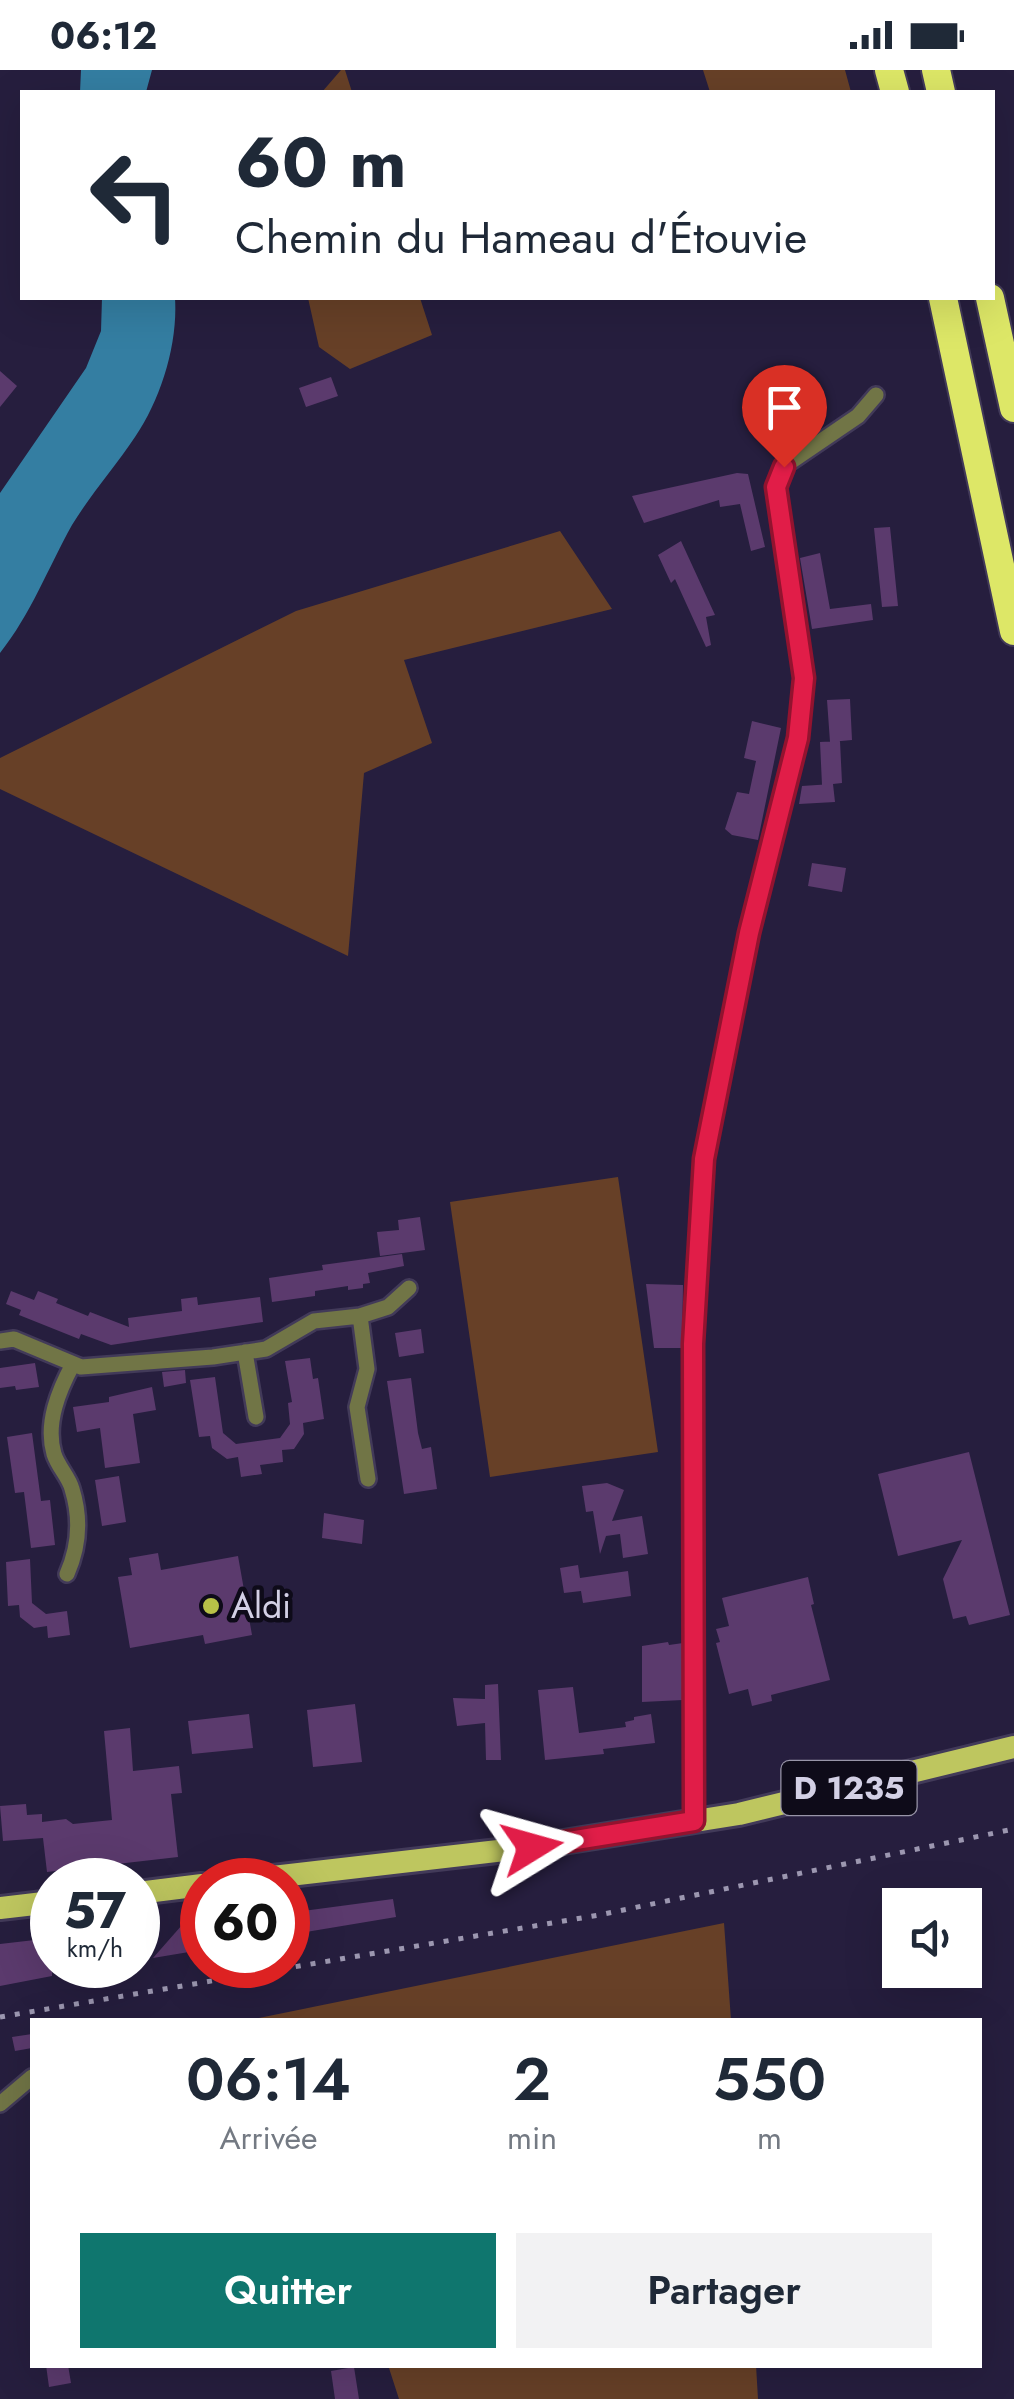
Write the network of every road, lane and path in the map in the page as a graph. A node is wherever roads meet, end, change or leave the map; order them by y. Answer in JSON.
{"nodes":[{"id":1,"x":942,"y":300,"type":"edge"},
{"id":2,"x":990,"y":300,"type":"edge"},
{"id":3,"x":876,"y":395,"type":"dead end"},
{"id":4,"x":1014,"y":408,"type":"edge"},
{"id":5,"x":1014,"y":632,"type":"edge"},
{"id":6,"x":409,"y":1288,"type":"dead end"},
{"id":7,"x":360,"y":1316,"type":"junction"},
{"id":8,"x":0,"y":1342,"type":"edge"},
{"id":9,"x":245,"y":1352,"type":"junction"},
{"id":10,"x":73,"y":1364,"type":"junction"},
{"id":11,"x":256,"y":1417,"type":"dead end"},
{"id":12,"x":368,"y":1478,"type":"dead end"},
{"id":13,"x":67,"y":1574,"type":"dead end"},
{"id":14,"x":1014,"y":1746,"type":"edge"},
{"id":15,"x":688,"y":1822,"type":"junction"},
{"id":16,"x":310,"y":1873,"type":"edge"},
{"id":17,"x":30,"y":1905,"type":"edge"},
{"id":18,"x":0,"y":1908,"type":"edge"},
{"id":19,"x":30,"y":2078,"type":"edge"},
{"id":20,"x":0,"y":2104,"type":"edge"}],
"edges":[{"from":1,"to":5,"type":"highway"},
{"from":2,"to":4,"type":"highway"},
{"from":3,"to":15,"type":"street"},
{"from":6,"to":7,"type":"street"},
{"from":7,"to":9,"type":"street"},
{"from":7,"to":12,"type":"street"},
{"from":8,"to":10,"type":"street"},
{"from":9,"to":10,"type":"street"},
{"from":9,"to":11,"type":"street"},
{"from":10,"to":13,"type":"street"},
{"from":14,"to":15,"type":"main road","number":"D 1235"},
{"from":15,"to":16,"type":"main road","number":"D 1235"},
{"from":17,"to":18,"type":"main road"},
{"from":19,"to":20,"type":"street"}]}
